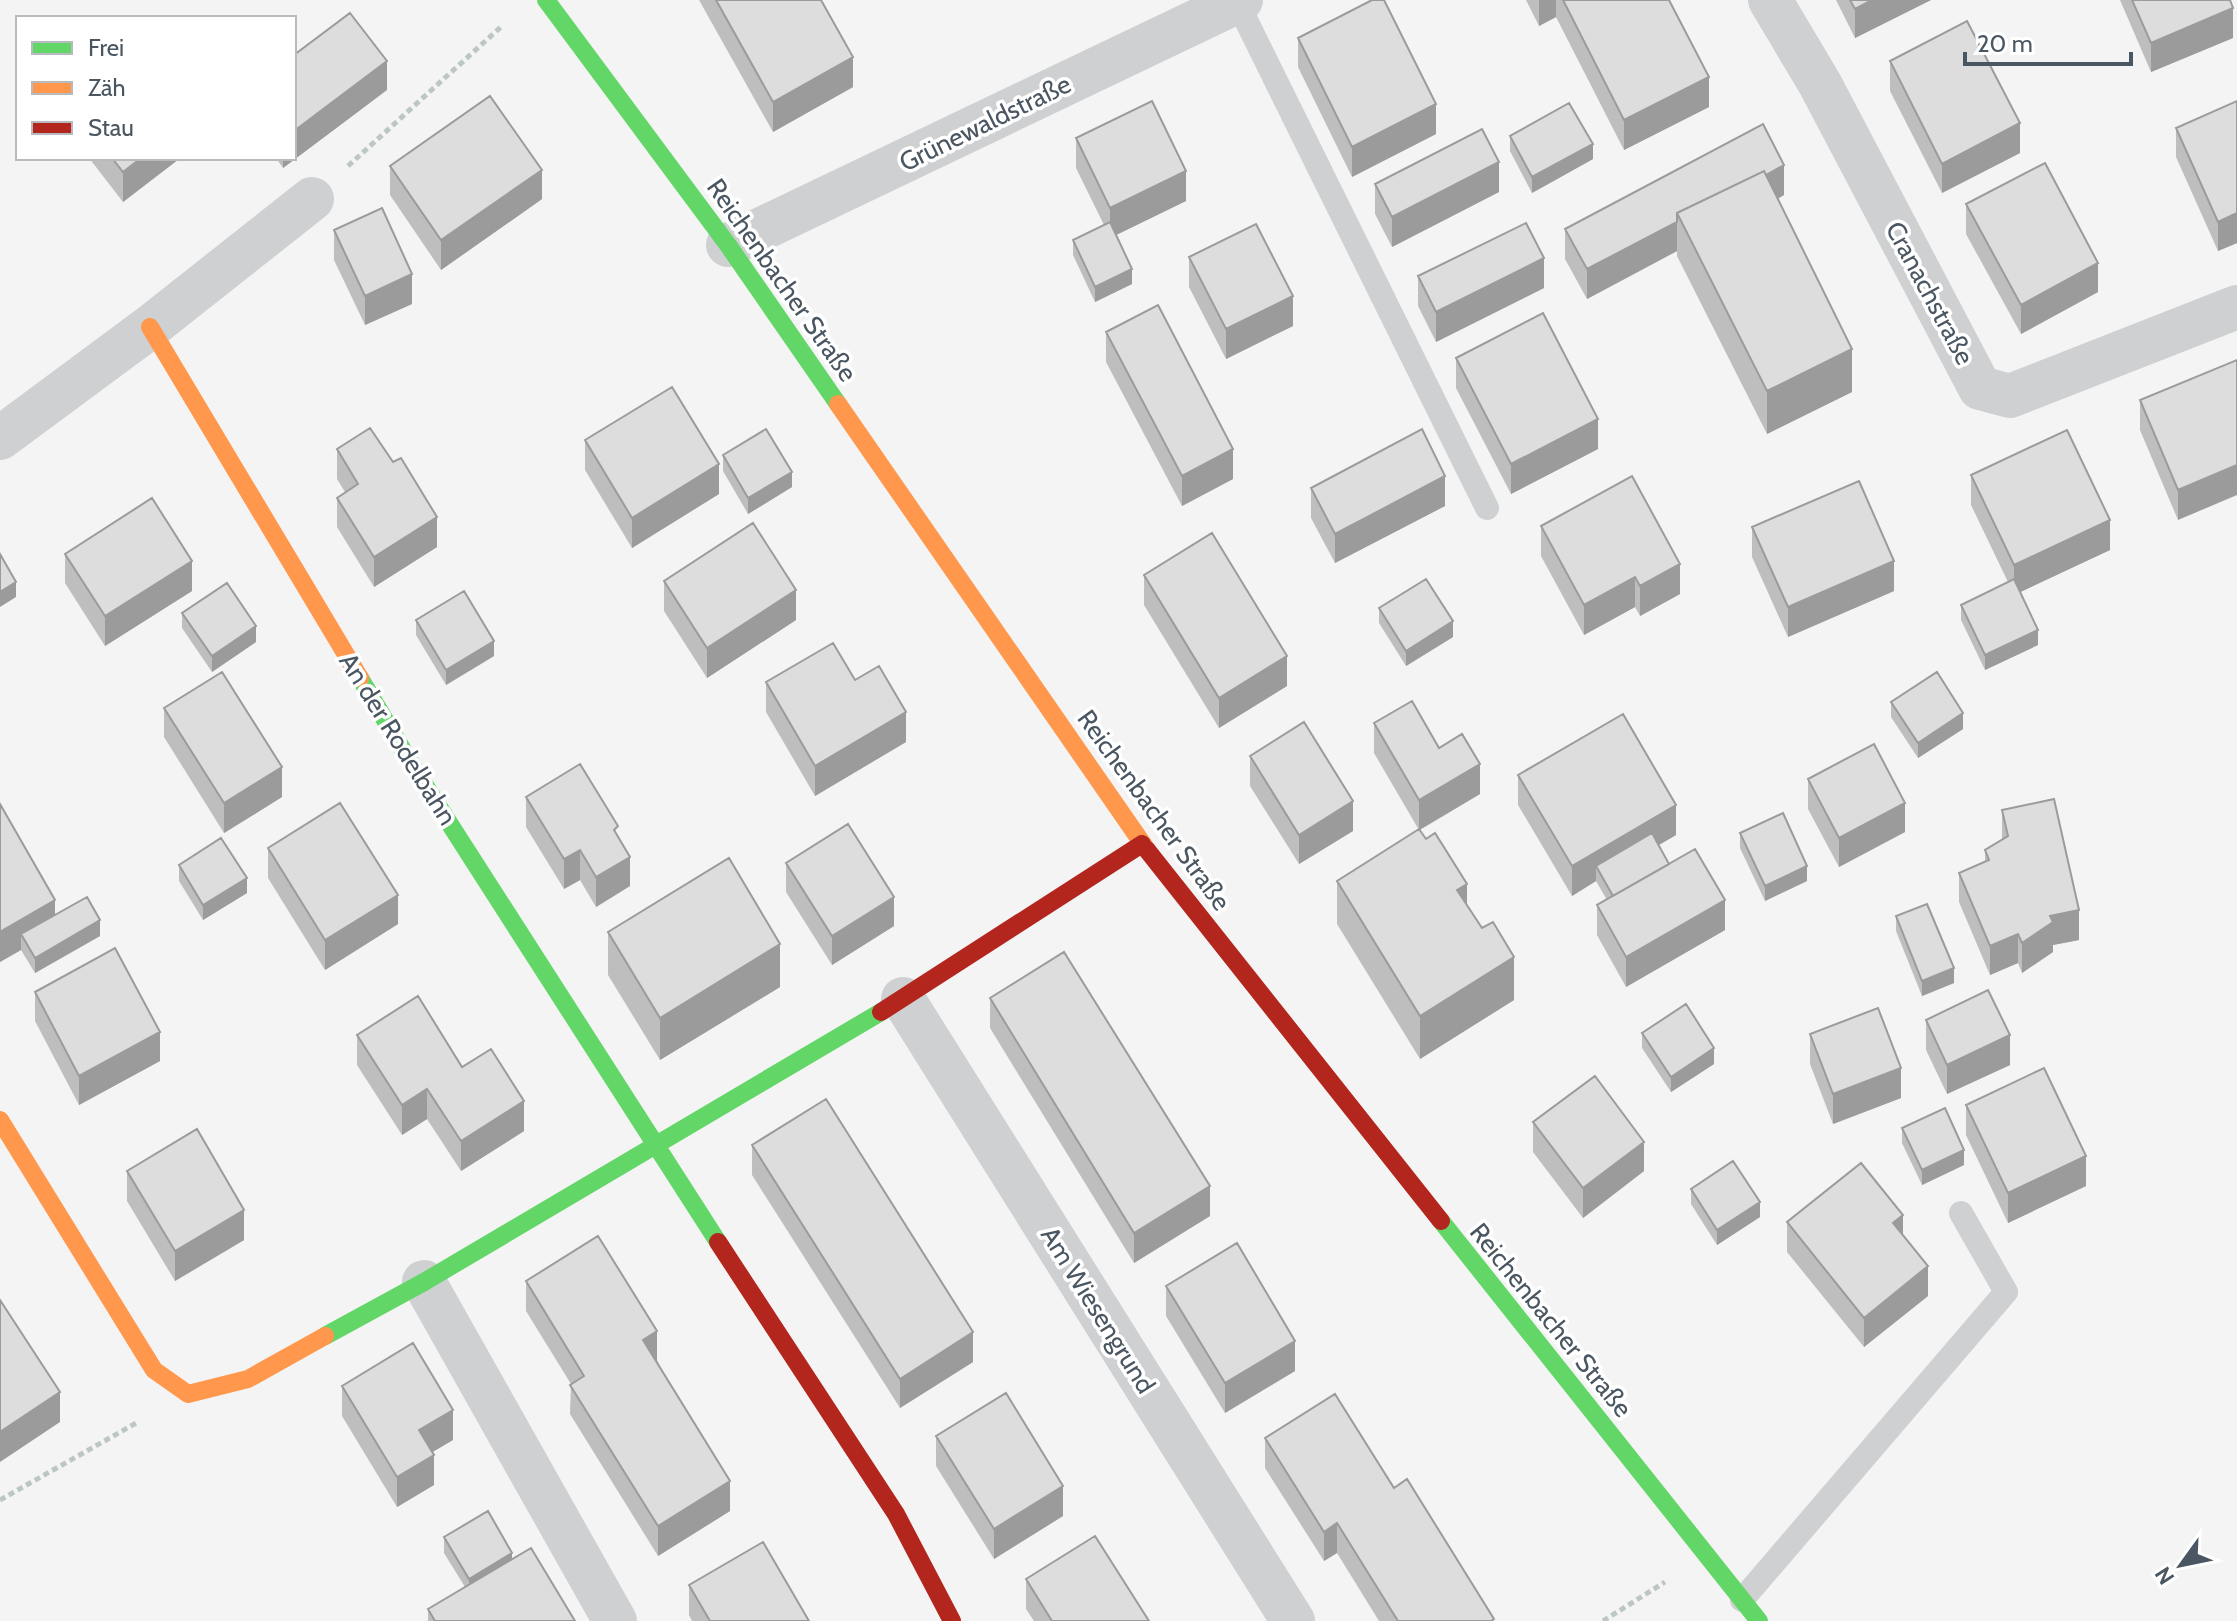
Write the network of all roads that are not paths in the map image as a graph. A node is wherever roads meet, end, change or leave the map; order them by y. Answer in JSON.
{"nodes":[{"id":1,"x":546,"y":0,"type":"edge"},
{"id":2,"x":1770,"y":0,"type":"edge"},
{"id":3,"x":1239,"y":1,"type":"edge"},
{"id":4,"x":312,"y":199,"type":"road end"},
{"id":5,"x":728,"y":245,"type":"junction"},
{"id":6,"x":2237,"y":307,"type":"edge"},
{"id":7,"x":150,"y":327,"type":"junction"},
{"id":8,"x":0,"y":438,"type":"edge"},
{"id":9,"x":1487,"y":508,"type":"dead end"},
{"id":10,"x":1142,"y":844,"type":"junction"},
{"id":11,"x":903,"y":999,"type":"junction"},
{"id":12,"x":0,"y":1120,"type":"edge"},
{"id":13,"x":655,"y":1146,"type":"junction"},
{"id":14,"x":1961,"y":1213,"type":"dead end"},
{"id":15,"x":424,"y":1282,"type":"junction"},
{"id":16,"x":1742,"y":1600,"type":"junction"},
{"id":17,"x":615,"y":1621,"type":"edge"},
{"id":18,"x":952,"y":1621,"type":"edge"},
{"id":19,"x":1293,"y":1621,"type":"edge"},
{"id":20,"x":1759,"y":1621,"type":"edge"}],
"edges":[{"from":1,"to":5,"type":"street","name":"Reichenbacher Straße"},
{"from":2,"to":6,"type":"street","name":"Cranachstraße"},
{"from":3,"to":5,"type":"street","name":"Grünewaldstraße"},
{"from":3,"to":9,"type":"lane"},
{"from":4,"to":7,"type":"street"},
{"from":5,"to":10,"type":"street","name":"Reichenbacher Straße"},
{"from":7,"to":8,"type":"street"},
{"from":7,"to":13,"type":"street","name":"An der Rodelbahn"},
{"from":10,"to":11,"type":"street"},
{"from":10,"to":16,"type":"street","name":"Reichenbacher Straße"},
{"from":11,"to":13,"type":"street"},
{"from":11,"to":19,"type":"street","name":"Am Wiesengrund"},
{"from":12,"to":15,"type":"street"},
{"from":13,"to":15,"type":"street"},
{"from":13,"to":18,"type":"street"},
{"from":14,"to":16,"type":"lane"},
{"from":15,"to":17,"type":"street"},
{"from":16,"to":20,"type":"street","name":"Reichenbacher Straße"}]}
